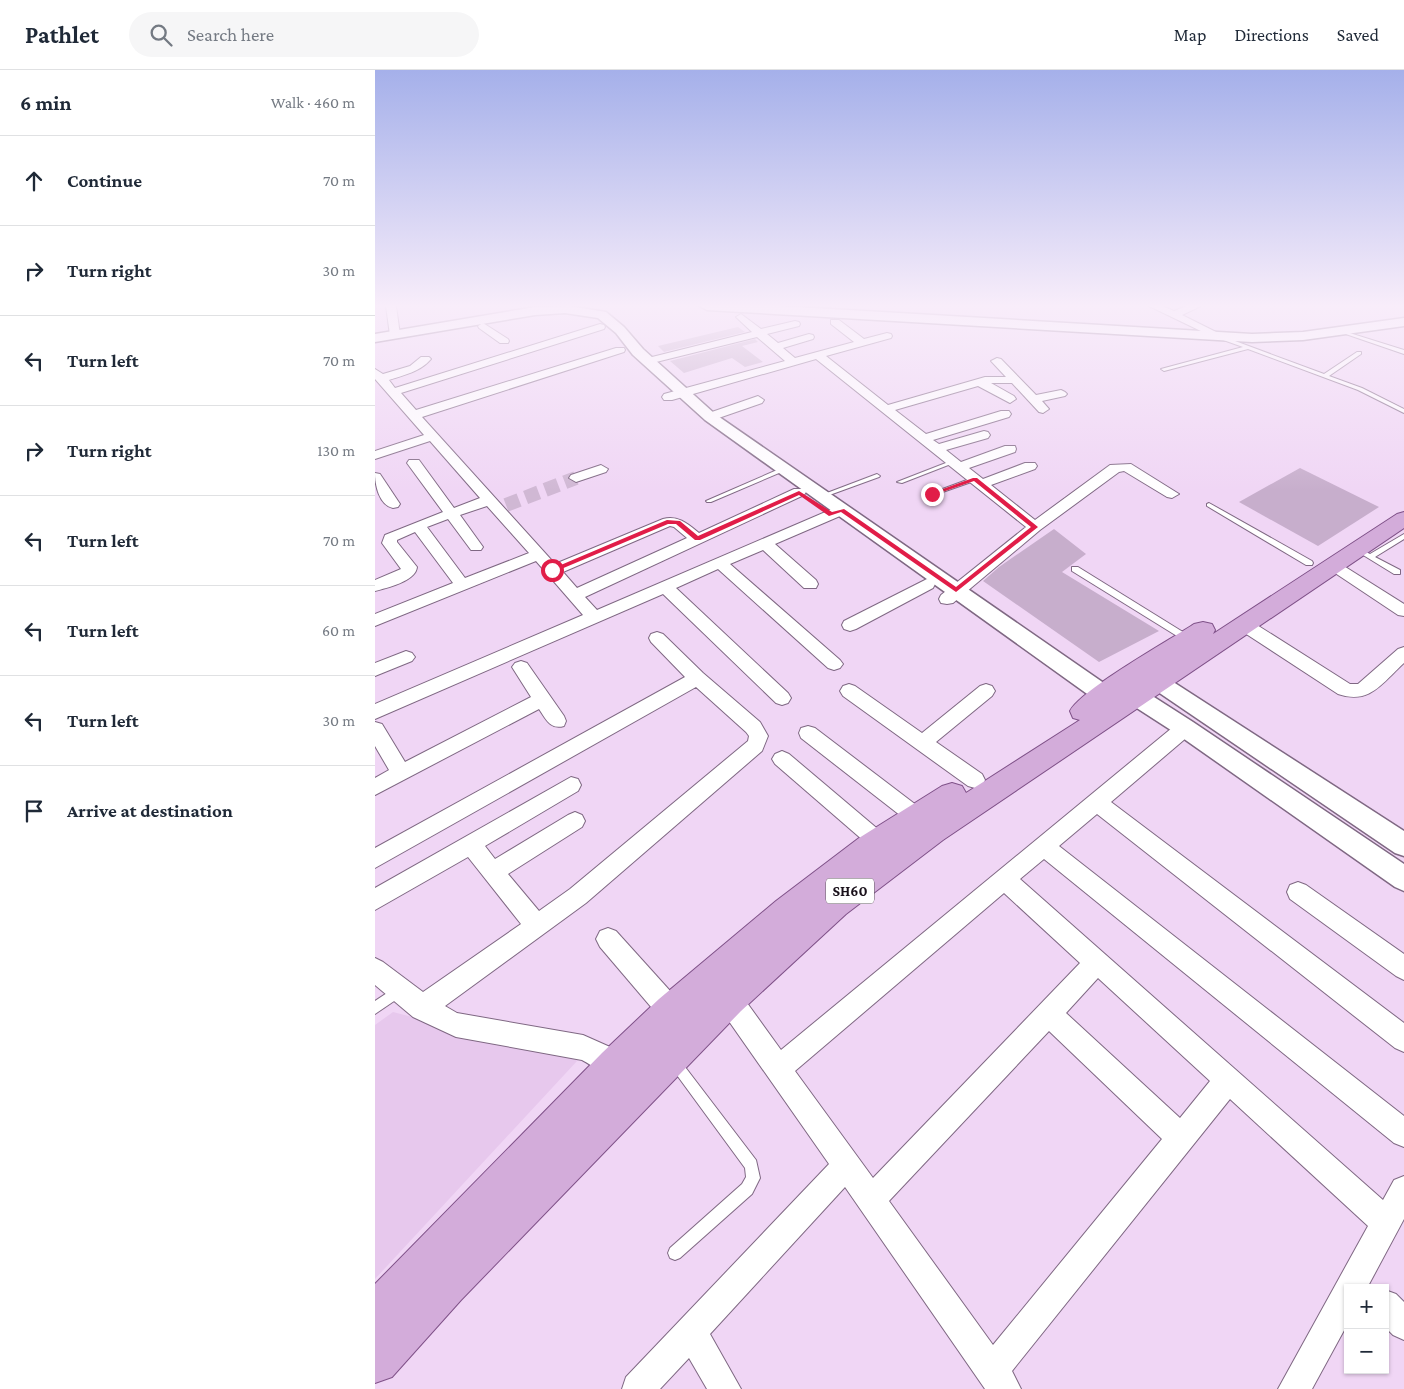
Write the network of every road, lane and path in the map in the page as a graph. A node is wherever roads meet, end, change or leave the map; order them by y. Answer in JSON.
{"nodes":[{"id":1,"x":415,"y":368,"type":"edge"},
{"id":2,"x":471,"y":368,"type":"edge"},
{"id":3,"x":564,"y":368,"type":"edge"},
{"id":4,"x":642,"y":368,"type":"edge"},
{"id":5,"x":654,"y":368,"type":"edge"},
{"id":6,"x":773,"y":368,"type":"edge"},
{"id":7,"x":834,"y":368,"type":"edge"},
{"id":8,"x":1004,"y":368,"type":"edge"},
{"id":9,"x":1170,"y":368,"type":"edge"},
{"id":10,"x":1301,"y":368,"type":"edge"},
{"id":11,"x":1337,"y":368,"type":"edge"},
{"id":12,"x":1164,"y":369,"type":"dead end"},
{"id":13,"x":1325,"y":376,"type":"junction"},
{"id":14,"x":379,"y":379,"type":"edge"},
{"id":15,"x":1016,"y":380,"type":"junction"},
{"id":16,"x":979,"y":381,"type":"junction"},
{"id":17,"x":393,"y":392,"type":"junction"},
{"id":18,"x":676,"y":394,"type":"junction"},
{"id":19,"x":1061,"y":394,"type":"dead end"},
{"id":20,"x":1010,"y":399,"type":"dead end"},
{"id":21,"x":1033,"y":399,"type":"junction"},
{"id":22,"x":758,"y":400,"type":"dead end"},
{"id":23,"x":886,"y":409,"type":"junction"},
{"id":24,"x":1043,"y":410,"type":"dead end"},
{"id":25,"x":1404,"y":411,"type":"edge"},
{"id":26,"x":1005,"y":414,"type":"dead end"},
{"id":27,"x":414,"y":415,"type":"junction"},
{"id":28,"x":710,"y":417,"type":"junction"},
{"id":29,"x":984,"y":435,"type":"dead end"},
{"id":30,"x":432,"y":436,"type":"junction"},
{"id":31,"x":924,"y":439,"type":"junction"},
{"id":32,"x":937,"y":449,"type":"junction"},
{"id":33,"x":1010,"y":450,"type":"dead end"},
{"id":34,"x":375,"y":454,"type":"edge"},
{"id":35,"x":415,"y":463,"type":"dead end"},
{"id":36,"x":957,"y":464,"type":"junction"},
{"id":37,"x":1030,"y":466,"type":"dead end"},
{"id":38,"x":601,"y":469,"type":"dead end"},
{"id":39,"x":779,"y":471,"type":"junction"},
{"id":40,"x":877,"y":476,"type":"dead end"},
{"id":41,"x":375,"y":477,"type":"edge"},
{"id":42,"x":576,"y":478,"type":"tunnel mouth"},
{"id":43,"x":899,"y":482,"type":"dead end"},
{"id":44,"x":978,"y":482,"type":"junction"},
{"id":45,"x":380,"y":492,"type":"edge"},
{"id":46,"x":799,"y":492,"type":"junction"},
{"id":47,"x":932,"y":494,"type":"dead end"},
{"id":48,"x":1172,"y":494,"type":"dead end"},
{"id":49,"x":822,"y":496,"type":"junction"},
{"id":50,"x":709,"y":501,"type":"dead end"},
{"id":51,"x":1404,"y":502,"type":"edge"},
{"id":52,"x":393,"y":504,"type":"dead end"},
{"id":53,"x":497,"y":504,"type":"junction"},
{"id":54,"x":1209,"y":505,"type":"dead end"},
{"id":55,"x":837,"y":512,"type":"junction"},
{"id":56,"x":450,"y":514,"type":"junction"},
{"id":57,"x":1404,"y":518,"type":"edge"},
{"id":58,"x":418,"y":525,"type":"junction"},
{"id":59,"x":1035,"y":527,"type":"junction"},
{"id":60,"x":1404,"y":536,"type":"edge"},
{"id":61,"x":698,"y":539,"type":"junction"},
{"id":62,"x":765,"y":543,"type":"junction"},
{"id":63,"x":476,"y":547,"type":"dead end"},
{"id":64,"x":538,"y":555,"type":"junction"},
{"id":65,"x":1343,"y":559,"type":"junction"},
{"id":66,"x":720,"y":563,"type":"junction"},
{"id":67,"x":1075,"y":569,"type":"dead end"},
{"id":68,"x":552,"y":570,"type":"junction"},
{"id":69,"x":1397,"y":572,"type":"dead end"},
{"id":70,"x":810,"y":584,"type":"dead end"},
{"id":71,"x":927,"y":584,"type":"junction"},
{"id":72,"x":462,"y":585,"type":"junction"},
{"id":73,"x":375,"y":586,"type":"edge"},
{"id":74,"x":665,"y":587,"type":"junction"},
{"id":75,"x":951,"y":594,"type":"junction"},
{"id":76,"x":575,"y":596,"type":"junction"},
{"id":77,"x":1404,"y":611,"type":"edge"},
{"id":78,"x":594,"y":617,"type":"junction"},
{"id":79,"x":375,"y":620,"type":"edge"},
{"id":80,"x":1243,"y":624,"type":"junction"},
{"id":81,"x":850,"y":625,"type":"dead end"},
{"id":82,"x":657,"y":638,"type":"dead end"},
{"id":83,"x":1188,"y":640,"type":"junction"},
{"id":84,"x":1404,"y":653,"type":"edge"},
{"id":85,"x":406,"y":657,"type":"dead end"},
{"id":86,"x":833,"y":664,"type":"dead end"},
{"id":87,"x":521,"y":667,"type":"dead end"},
{"id":88,"x":375,"y":670,"type":"edge"},
{"id":89,"x":697,"y":678,"type":"junction"},
{"id":90,"x":1126,"y":689,"type":"junction"},
{"id":91,"x":849,"y":691,"type":"dead end"},
{"id":92,"x":986,"y":691,"type":"dead end"},
{"id":93,"x":782,"y":698,"type":"dead end"},
{"id":94,"x":542,"y":699,"type":"junction"},
{"id":95,"x":375,"y":712,"type":"edge"},
{"id":96,"x":557,"y":721,"type":"dead end"},
{"id":97,"x":1185,"y":728,"type":"junction"},
{"id":98,"x":375,"y":729,"type":"edge"},
{"id":99,"x":807,"y":733,"type":"dead end"},
{"id":100,"x":922,"y":743,"type":"junction"},
{"id":101,"x":782,"y":759,"type":"dead end"},
{"id":102,"x":401,"y":773,"type":"junction"},
{"id":103,"x":975,"y":780,"type":"junction"},
{"id":104,"x":571,"y":785,"type":"dead end"},
{"id":105,"x":375,"y":787,"type":"edge"},
{"id":106,"x":1096,"y":802,"type":"junction"},
{"id":107,"x":917,"y":817,"type":"junction"},
{"id":108,"x":575,"y":821,"type":"dead end"},
{"id":109,"x":879,"y":842,"type":"junction"},
{"id":110,"x":470,"y":844,"type":"junction"},
{"id":111,"x":1404,"y":845,"type":"edge"},
{"id":112,"x":1043,"y":846,"type":"junction"},
{"id":113,"x":375,"y":859,"type":"edge"},
{"id":114,"x":493,"y":872,"type":"junction"},
{"id":115,"x":1004,"y":879,"type":"junction"},
{"id":116,"x":1404,"y":879,"type":"edge"},
{"id":117,"x":1298,"y":892,"type":"dead end"},
{"id":118,"x":375,"y":900,"type":"edge"},
{"id":119,"x":537,"y":926,"type":"junction"},
{"id":120,"x":608,"y":940,"type":"dead end"},
{"id":121,"x":1097,"y":962,"type":"junction"},
{"id":122,"x":1404,"y":968,"type":"edge"},
{"id":123,"x":375,"y":970,"type":"edge"},
{"id":124,"x":400,"y":990,"type":"junction"},
{"id":125,"x":728,"y":998,"type":"junction"},
{"id":126,"x":375,"y":1008,"type":"edge"},
{"id":127,"x":422,"y":1008,"type":"junction"},
{"id":128,"x":672,"y":1012,"type":"junction"},
{"id":129,"x":1049,"y":1013,"type":"junction"},
{"id":130,"x":1404,"y":1039,"type":"edge"},
{"id":131,"x":670,"y":1056,"type":"junction"},
{"id":132,"x":615,"y":1066,"type":"junction"},
{"id":133,"x":777,"y":1069,"type":"junction"},
{"id":134,"x":1228,"y":1080,"type":"junction"},
{"id":135,"x":637,"y":1090,"type":"junction"},
{"id":136,"x":1404,"y":1133,"type":"edge"},
{"id":137,"x":1181,"y":1138,"type":"junction"},
{"id":138,"x":846,"y":1166,"type":"junction"},
{"id":139,"x":1404,"y":1190,"type":"edge"},
{"id":140,"x":871,"y":1200,"type":"junction"},
{"id":141,"x":1386,"y":1222,"type":"junction"},
{"id":142,"x":675,"y":1253,"type":"dead end"},
{"id":143,"x":1356,"y":1284,"type":"edge"},
{"id":144,"x":1344,"y":1305,"type":"edge"},
{"id":145,"x":1389,"y":1310,"type":"edge"},
{"id":146,"x":375,"y":1317,"type":"edge"},
{"id":147,"x":1404,"y":1324,"type":"edge"},
{"id":148,"x":691,"y":1333,"type":"junction"},
{"id":149,"x":375,"y":1360,"type":"edge"},
{"id":150,"x":999,"y":1380,"type":"edge"},
{"id":151,"x":638,"y":1389,"type":"edge"},
{"id":152,"x":725,"y":1389,"type":"edge"},
{"id":153,"x":1294,"y":1389,"type":"edge"}],
"edges":[{"from":1,"to":14,"type":"street"},
{"from":2,"to":17,"type":"street"},
{"from":3,"to":27,"type":"street"},
{"from":4,"to":18,"type":"street"},
{"from":5,"to":18,"type":"street"},
{"from":6,"to":18,"type":"street"},
{"from":7,"to":23,"type":"street"},
{"from":8,"to":15,"type":"street"},
{"from":9,"to":12,"type":"lane"},
{"from":10,"to":13,"type":"lane"},
{"from":11,"to":13,"type":"lane"},
{"from":13,"to":25,"type":"lane"},
{"from":14,"to":17,"type":"street"},
{"from":15,"to":16,"type":"street"},
{"from":15,"to":21,"type":"street"},
{"from":16,"to":20,"type":"street"},
{"from":16,"to":23,"type":"street"},
{"from":17,"to":27,"type":"street"},
{"from":18,"to":28,"type":"street"},
{"from":18,"to":39,"type":"street"},
{"from":19,"to":21,"type":"street"},
{"from":21,"to":24,"type":"street"},
{"from":22,"to":28,"type":"street"},
{"from":23,"to":31,"type":"street"},
{"from":26,"to":31,"type":"street"},
{"from":27,"to":30,"type":"street"},
{"from":28,"to":39,"type":"street"},
{"from":29,"to":32,"type":"street"},
{"from":30,"to":34,"type":"street"},
{"from":30,"to":53,"type":"street"},
{"from":31,"to":32,"type":"street"},
{"from":32,"to":36,"type":"street"},
{"from":33,"to":36,"type":"street"},
{"from":35,"to":56,"type":"street"},
{"from":36,"to":43,"type":"lane"},
{"from":36,"to":44,"type":"street"},
{"from":37,"to":44,"type":"street"},
{"from":38,"to":42,"type":"street"},
{"from":39,"to":46,"type":"street"},
{"from":39,"to":49,"type":"street"},
{"from":39,"to":50,"type":"lane"},
{"from":40,"to":49,"type":"lane"},
{"from":41,"to":45,"type":"street"},
{"from":44,"to":47,"type":"lane"},
{"from":44,"to":59,"type":"street"},
{"from":45,"to":52,"type":"street"},
{"from":46,"to":55,"type":"street"},
{"from":46,"to":61,"type":"street"},
{"from":48,"to":59,"type":"street"},
{"from":49,"to":55,"type":"street"},
{"from":51,"to":65,"type":"main road","number":"SH60"},
{"from":53,"to":56,"type":"street"},
{"from":53,"to":64,"type":"street"},
{"from":54,"to":65,"type":"lane"},
{"from":55,"to":62,"type":"street"},
{"from":55,"to":71,"type":"street"},
{"from":55,"to":75,"type":"street"},
{"from":56,"to":58,"type":"street"},
{"from":56,"to":63,"type":"street"},
{"from":57,"to":65,"type":"main road","number":"SH60"},
{"from":58,"to":72,"type":"street"},
{"from":58,"to":73,"type":"street"},
{"from":59,"to":75,"type":"street"},
{"from":60,"to":65,"type":"lane"},
{"from":61,"to":68,"type":"street"},
{"from":61,"to":76,"type":"street"},
{"from":62,"to":66,"type":"street"},
{"from":62,"to":70,"type":"street"},
{"from":64,"to":68,"type":"street"},
{"from":64,"to":72,"type":"street"},
{"from":65,"to":69,"type":"lane"},
{"from":65,"to":77,"type":"street"},
{"from":65,"to":80,"type":"main road","number":"SH60"},
{"from":65,"to":83,"type":"main road","number":"SH60"},
{"from":66,"to":74,"type":"street"},
{"from":66,"to":86,"type":"street"},
{"from":67,"to":83,"type":"lane"},
{"from":68,"to":76,"type":"street"},
{"from":71,"to":75,"type":"street"},
{"from":71,"to":81,"type":"street"},
{"from":72,"to":79,"type":"street"},
{"from":74,"to":78,"type":"street"},
{"from":74,"to":93,"type":"street"},
{"from":75,"to":90,"type":"street"},
{"from":76,"to":78,"type":"street"},
{"from":78,"to":95,"type":"street"},
{"from":80,"to":84,"type":"street"},
{"from":80,"to":90,"type":"main road","number":"SH60"},
{"from":82,"to":89,"type":"street"},
{"from":83,"to":90,"type":"main road","number":"SH60"},
{"from":85,"to":88,"type":"street"},
{"from":87,"to":94,"type":"street"},
{"from":89,"to":113,"type":"street"},
{"from":89,"to":119,"type":"street"},
{"from":90,"to":97,"type":"street"},
{"from":90,"to":103,"type":"main road","number":"SH60"},
{"from":90,"to":111,"type":"street"},
{"from":90,"to":125,"type":"main road","number":"SH60"},
{"from":91,"to":100,"type":"street"},
{"from":92,"to":100,"type":"street"},
{"from":94,"to":96,"type":"street"},
{"from":94,"to":102,"type":"street"},
{"from":97,"to":106,"type":"street"},
{"from":97,"to":116,"type":"street"},
{"from":98,"to":102,"type":"street"},
{"from":99,"to":107,"type":"street"},
{"from":100,"to":103,"type":"street"},
{"from":101,"to":109,"type":"street"},
{"from":102,"to":105,"type":"street"},
{"from":103,"to":107,"type":"main road","number":"SH60"},
{"from":104,"to":110,"type":"street"},
{"from":106,"to":112,"type":"street"},
{"from":106,"to":130,"type":"street"},
{"from":107,"to":109,"type":"main road","number":"SH60"},
{"from":108,"to":114,"type":"street"},
{"from":109,"to":128,"type":"main road","number":"SH60"},
{"from":110,"to":114,"type":"street"},
{"from":110,"to":118,"type":"street"},
{"from":112,"to":115,"type":"street"},
{"from":112,"to":136,"type":"street"},
{"from":114,"to":119,"type":"street"},
{"from":115,"to":121,"type":"street"},
{"from":115,"to":133,"type":"street"},
{"from":117,"to":122,"type":"street"},
{"from":119,"to":127,"type":"street"},
{"from":120,"to":128,"type":"street"},
{"from":121,"to":129,"type":"street"},
{"from":121,"to":134,"type":"street"},
{"from":123,"to":124,"type":"street"},
{"from":124,"to":126,"type":"lane"},
{"from":124,"to":127,"type":"street"},
{"from":125,"to":131,"type":"main road","number":"SH60"},
{"from":125,"to":133,"type":"street"},
{"from":127,"to":132,"type":"street"},
{"from":128,"to":132,"type":"main road","number":"SH60"},
{"from":129,"to":137,"type":"street"},
{"from":129,"to":140,"type":"street"},
{"from":131,"to":135,"type":"main road","number":"SH60"},
{"from":131,"to":142,"type":"lane"},
{"from":132,"to":135,"type":"street"},
{"from":132,"to":146,"type":"main road","number":"SH60"},
{"from":133,"to":138,"type":"street"},
{"from":134,"to":137,"type":"street"},
{"from":134,"to":141,"type":"street"},
{"from":135,"to":149,"type":"main road","number":"SH60"},
{"from":137,"to":150,"type":"street"},
{"from":138,"to":140,"type":"street"},
{"from":138,"to":148,"type":"street"},
{"from":139,"to":141,"type":"street"},
{"from":140,"to":150,"type":"street"},
{"from":141,"to":143,"type":"street"},
{"from":144,"to":153,"type":"street"},
{"from":145,"to":147,"type":"street"},
{"from":148,"to":151,"type":"street"},
{"from":148,"to":152,"type":"street"}]}
